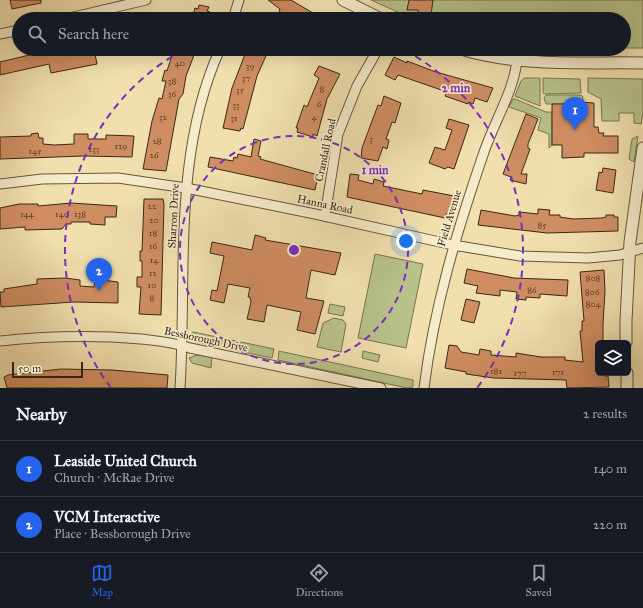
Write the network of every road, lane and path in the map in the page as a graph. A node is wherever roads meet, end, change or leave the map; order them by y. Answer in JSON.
{"nodes":[{"id":1,"x":146,"y":0,"type":"edge"},
{"id":2,"x":239,"y":0,"type":"edge"},
{"id":3,"x":343,"y":0,"type":"edge"},
{"id":4,"x":95,"y":12,"type":"edge"},
{"id":5,"x":235,"y":12,"type":"edge"},
{"id":6,"x":367,"y":12,"type":"edge"},
{"id":7,"x":12,"y":31,"type":"edge"},
{"id":8,"x":0,"y":34,"type":"edge"},
{"id":9,"x":217,"y":56,"type":"edge"},
{"id":10,"x":374,"y":56,"type":"edge"},
{"id":11,"x":490,"y":56,"type":"edge"},
{"id":12,"x":517,"y":60,"type":"junction"},
{"id":13,"x":643,"y":64,"type":"edge"},
{"id":14,"x":643,"y":148,"type":"edge"},
{"id":15,"x":0,"y":184,"type":"edge"},
{"id":16,"x":186,"y":188,"type":"junction"},
{"id":17,"x":325,"y":216,"type":"junction"},
{"id":18,"x":453,"y":245,"type":"junction"},
{"id":19,"x":643,"y":248,"type":"edge"},
{"id":20,"x":630,"y":252,"type":"junction"},
{"id":21,"x":626,"y":340,"type":"edge"},
{"id":22,"x":0,"y":341,"type":"edge"},
{"id":23,"x":181,"y":344,"type":"junction"},
{"id":24,"x":627,"y":376,"type":"edge"},
{"id":25,"x":180,"y":388,"type":"edge"},
{"id":26,"x":380,"y":388,"type":"edge"},
{"id":27,"x":424,"y":388,"type":"edge"},
{"id":28,"x":627,"y":388,"type":"edge"}],
"edges":[{"from":1,"to":4,"type":"street"},
{"from":2,"to":5,"type":"street"},
{"from":3,"to":6,"type":"street"},
{"from":7,"to":8,"type":"street"},
{"from":9,"to":16,"type":"street","name":"Sharron Drive"},
{"from":10,"to":17,"type":"street","name":"Crandall Road"},
{"from":11,"to":12,"type":"street"},
{"from":12,"to":13,"type":"street"},
{"from":12,"to":18,"type":"street","name":"Field Avenue"},
{"from":14,"to":20,"type":"street"},
{"from":15,"to":16,"type":"street","name":"Hanna Road"},
{"from":16,"to":17,"type":"street","name":"Hanna Road"},
{"from":16,"to":23,"type":"street","name":"Sharron Drive"},
{"from":17,"to":18,"type":"street","name":"Hanna Road"},
{"from":18,"to":20,"type":"street","name":"Hanna Road"},
{"from":18,"to":27,"type":"street","name":"Field Avenue"},
{"from":19,"to":20,"type":"street","name":"Hanna Road"},
{"from":20,"to":21,"type":"street"},
{"from":22,"to":23,"type":"street","name":"Bessborough Drive"},
{"from":23,"to":25,"type":"street","name":"Sharron Drive"},
{"from":23,"to":26,"type":"street","name":"Bessborough Drive"},
{"from":24,"to":28,"type":"street"}]}
